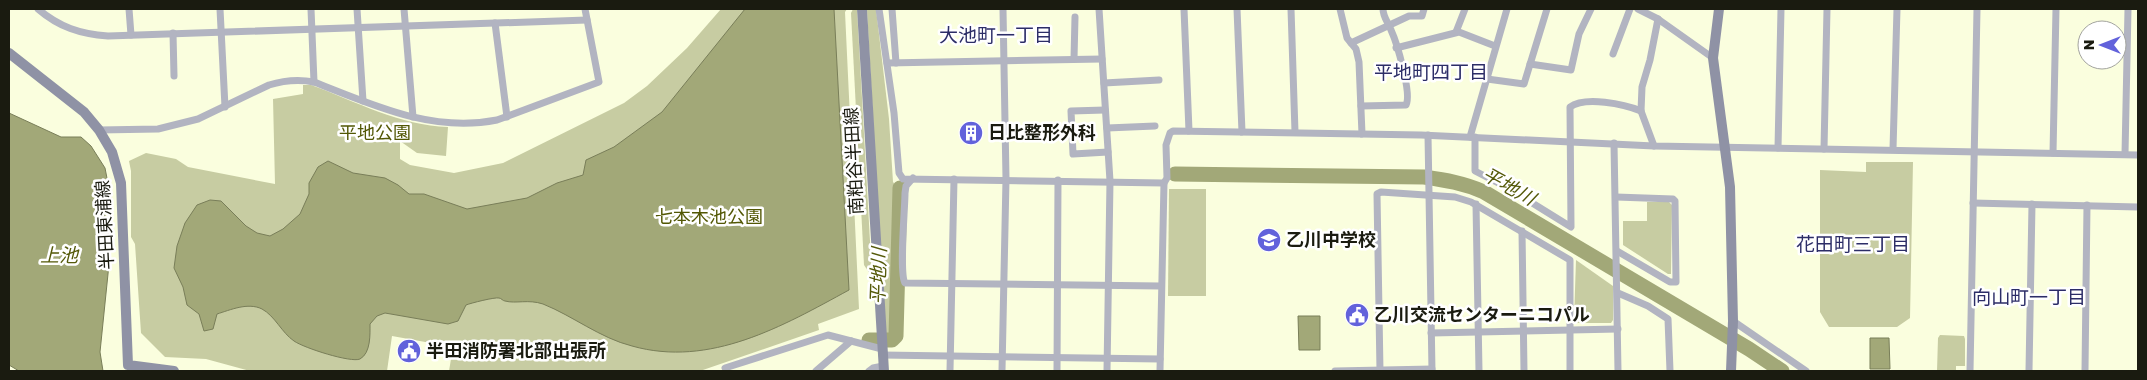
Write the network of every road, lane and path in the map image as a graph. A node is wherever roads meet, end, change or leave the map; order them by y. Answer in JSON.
{"nodes":[{"id":1,"x":39,"y":9,"type":"edge"},
{"id":2,"x":129,"y":9,"type":"edge"},
{"id":3,"x":220,"y":9,"type":"edge"},
{"id":4,"x":311,"y":9,"type":"edge"},
{"id":5,"x":357,"y":9,"type":"edge"},
{"id":6,"x":404,"y":9,"type":"edge"},
{"id":7,"x":585,"y":9,"type":"edge"},
{"id":8,"x":862,"y":9,"type":"edge"},
{"id":9,"x":879,"y":9,"type":"edge"},
{"id":10,"x":892,"y":9,"type":"edge"},
{"id":11,"x":1003,"y":9,"type":"edge"},
{"id":12,"x":1099,"y":9,"type":"edge"},
{"id":13,"x":1184,"y":9,"type":"edge"},
{"id":14,"x":1237,"y":9,"type":"edge"},
{"id":15,"x":1291,"y":9,"type":"edge"},
{"id":16,"x":1340,"y":9,"type":"edge"},
{"id":17,"x":1383,"y":9,"type":"edge"},
{"id":18,"x":1424,"y":9,"type":"edge"},
{"id":19,"x":1465,"y":9,"type":"edge"},
{"id":20,"x":1507,"y":9,"type":"edge"},
{"id":21,"x":1547,"y":9,"type":"edge"},
{"id":22,"x":1591,"y":9,"type":"edge"},
{"id":23,"x":1630,"y":9,"type":"edge"},
{"id":24,"x":1638,"y":9,"type":"edge"},
{"id":25,"x":1719,"y":9,"type":"edge"},
{"id":26,"x":1780,"y":9,"type":"edge"},
{"id":27,"x":1827,"y":9,"type":"edge"},
{"id":28,"x":1897,"y":9,"type":"edge"},
{"id":29,"x":1977,"y":9,"type":"edge"},
{"id":30,"x":2056,"y":9,"type":"edge"},
{"id":31,"x":2128,"y":9,"type":"edge"},
{"id":32,"x":1075,"y":17,"type":"dead end"},
{"id":33,"x":1658,"y":19,"type":"junction"},
{"id":34,"x":587,"y":20,"type":"junction"},
{"id":35,"x":496,"y":22,"type":"junction"},
{"id":36,"x":405,"y":26,"type":"junction"},
{"id":37,"x":1389,"y":27,"type":"junction"},
{"id":38,"x":358,"y":28,"type":"junction"},
{"id":39,"x":312,"y":29,"type":"junction"},
{"id":40,"x":222,"y":32,"type":"junction"},
{"id":41,"x":1456,"y":32,"type":"junction"},
{"id":42,"x":173,"y":33,"type":"junction"},
{"id":43,"x":130,"y":35,"type":"junction"},
{"id":44,"x":1351,"y":43,"type":"junction"},
{"id":45,"x":1495,"y":46,"type":"junction"},
{"id":46,"x":1396,"y":48,"type":"junction"},
{"id":47,"x":9,"y":53,"type":"edge"},
{"id":48,"x":1613,"y":54,"type":"dead end"},
{"id":49,"x":1713,"y":58,"type":"junction"},
{"id":50,"x":1074,"y":59,"type":"junction"},
{"id":51,"x":1102,"y":59,"type":"junction"},
{"id":52,"x":1004,"y":62,"type":"junction"},
{"id":53,"x":887,"y":63,"type":"junction"},
{"id":54,"x":896,"y":63,"type":"junction"},
{"id":55,"x":1530,"y":64,"type":"junction"},
{"id":56,"x":174,"y":76,"type":"dead end"},
{"id":57,"x":1487,"y":79,"type":"junction"},
{"id":58,"x":1159,"y":80,"type":"dead end"},
{"id":59,"x":314,"y":82,"type":"junction"},
{"id":60,"x":1104,"y":82,"type":"junction"},
{"id":61,"x":363,"y":101,"type":"junction"},
{"id":62,"x":1361,"y":106,"type":"junction"},
{"id":63,"x":225,"y":107,"type":"junction"},
{"id":64,"x":1105,"y":110,"type":"junction"},
{"id":65,"x":1641,"y":111,"type":"junction"},
{"id":66,"x":413,"y":117,"type":"junction"},
{"id":67,"x":507,"y":117,"type":"junction"},
{"id":68,"x":1155,"y":126,"type":"dead end"},
{"id":69,"x":1106,"y":128,"type":"junction"},
{"id":70,"x":99,"y":130,"type":"junction"},
{"id":71,"x":1189,"y":131,"type":"junction"},
{"id":72,"x":1242,"y":132,"type":"junction"},
{"id":73,"x":1295,"y":132,"type":"junction"},
{"id":74,"x":1362,"y":134,"type":"junction"},
{"id":75,"x":1428,"y":135,"type":"junction"},
{"id":76,"x":1473,"y":137,"type":"junction"},
{"id":77,"x":1570,"y":142,"type":"junction"},
{"id":78,"x":1614,"y":143,"type":"junction"},
{"id":79,"x":1654,"y":146,"type":"junction"},
{"id":80,"x":1725,"y":147,"type":"junction"},
{"id":81,"x":1778,"y":148,"type":"junction"},
{"id":82,"x":1824,"y":149,"type":"junction"},
{"id":83,"x":1893,"y":149,"type":"junction"},
{"id":84,"x":1108,"y":152,"type":"junction"},
{"id":85,"x":1974,"y":152,"type":"junction"},
{"id":86,"x":2053,"y":153,"type":"junction"},
{"id":87,"x":2125,"y":154,"type":"junction"},
{"id":88,"x":2138,"y":155,"type":"edge"},
{"id":89,"x":913,"y":178,"type":"junction"},
{"id":90,"x":954,"y":178,"type":"junction"},
{"id":91,"x":1006,"y":179,"type":"junction"},
{"id":92,"x":1058,"y":180,"type":"junction"},
{"id":93,"x":1110,"y":181,"type":"junction"},
{"id":94,"x":1164,"y":183,"type":"junction"},
{"id":95,"x":1429,"y":193,"type":"junction"},
{"id":96,"x":1616,"y":197,"type":"junction"},
{"id":97,"x":1973,"y":203,"type":"junction"},
{"id":98,"x":1476,"y":204,"type":"junction"},
{"id":99,"x":2032,"y":204,"type":"junction"},
{"id":100,"x":2087,"y":205,"type":"junction"},
{"id":101,"x":2138,"y":207,"type":"edge"},
{"id":102,"x":1522,"y":231,"type":"junction"},
{"id":103,"x":1617,"y":251,"type":"junction"},
{"id":104,"x":952,"y":283,"type":"junction"},
{"id":105,"x":1004,"y":284,"type":"junction"},
{"id":106,"x":1057,"y":285,"type":"junction"},
{"id":107,"x":1108,"y":286,"type":"junction"},
{"id":108,"x":1162,"y":286,"type":"junction"},
{"id":109,"x":1618,"y":293,"type":"junction"},
{"id":110,"x":1732,"y":326,"type":"junction"},
{"id":111,"x":1570,"y":329,"type":"junction"},
{"id":112,"x":1618,"y":329,"type":"junction"},
{"id":113,"x":1523,"y":330,"type":"junction"},
{"id":114,"x":1479,"y":332,"type":"junction"},
{"id":115,"x":1431,"y":333,"type":"junction"},
{"id":116,"x":851,"y":341,"type":"junction"},
{"id":117,"x":882,"y":346,"type":"junction"},
{"id":118,"x":950,"y":356,"type":"junction"},
{"id":119,"x":1002,"y":356,"type":"junction"},
{"id":120,"x":1057,"y":358,"type":"junction"},
{"id":121,"x":1107,"y":358,"type":"junction"},
{"id":122,"x":1160,"y":359,"type":"junction"},
{"id":123,"x":129,"y":368,"type":"edge"},
{"id":124,"x":884,"y":368,"type":"edge"},
{"id":125,"x":725,"y":370,"type":"edge"},
{"id":126,"x":1380,"y":370,"type":"edge"},
{"id":127,"x":1432,"y":370,"type":"edge"},
{"id":128,"x":174,"y":371,"type":"edge"},
{"id":129,"x":717,"y":371,"type":"edge"},
{"id":130,"x":816,"y":371,"type":"edge"},
{"id":131,"x":869,"y":371,"type":"edge"},
{"id":132,"x":950,"y":371,"type":"edge"},
{"id":133,"x":1002,"y":371,"type":"edge"},
{"id":134,"x":1057,"y":371,"type":"edge"},
{"id":135,"x":1107,"y":371,"type":"edge"},
{"id":136,"x":1160,"y":371,"type":"edge"},
{"id":137,"x":1335,"y":371,"type":"edge"},
{"id":138,"x":1479,"y":371,"type":"edge"},
{"id":139,"x":1524,"y":371,"type":"edge"},
{"id":140,"x":1570,"y":371,"type":"edge"},
{"id":141,"x":1618,"y":371,"type":"edge"},
{"id":142,"x":1670,"y":371,"type":"edge"},
{"id":143,"x":1732,"y":371,"type":"edge"},
{"id":144,"x":1806,"y":371,"type":"edge"},
{"id":145,"x":1970,"y":371,"type":"edge"},
{"id":146,"x":2029,"y":371,"type":"edge"},
{"id":147,"x":2084,"y":371,"type":"edge"}],
"edges":[{"from":1,"to":43,"type":"street"},
{"from":2,"to":43,"type":"street"},
{"from":3,"to":40,"type":"street"},
{"from":4,"to":39,"type":"street"},
{"from":5,"to":38,"type":"street"},
{"from":6,"to":36,"type":"street"},
{"from":7,"to":34,"type":"street"},
{"from":8,"to":117,"type":"main road","name":"南粕谷半田線"},
{"from":9,"to":53,"type":"street"},
{"from":10,"to":54,"type":"street"},
{"from":11,"to":52,"type":"street"},
{"from":12,"to":51,"type":"street"},
{"from":13,"to":71,"type":"street"},
{"from":14,"to":72,"type":"street"},
{"from":15,"to":73,"type":"street"},
{"from":16,"to":44,"type":"street"},
{"from":17,"to":37,"type":"street"},
{"from":18,"to":37,"type":"street"},
{"from":19,"to":41,"type":"street"},
{"from":20,"to":45,"type":"street"},
{"from":21,"to":55,"type":"street"},
{"from":22,"to":55,"type":"street"},
{"from":23,"to":48,"type":"street"},
{"from":24,"to":33,"type":"street"},
{"from":25,"to":49,"type":"main road"},
{"from":26,"to":81,"type":"street"},
{"from":27,"to":82,"type":"street"},
{"from":28,"to":83,"type":"street"},
{"from":29,"to":85,"type":"street"},
{"from":30,"to":86,"type":"street"},
{"from":31,"to":87,"type":"street"},
{"from":32,"to":50,"type":"street"},
{"from":33,"to":49,"type":"street"},
{"from":33,"to":65,"type":"street"},
{"from":34,"to":35,"type":"street"},
{"from":34,"to":67,"type":"street"},
{"from":35,"to":36,"type":"street"},
{"from":35,"to":67,"type":"street"},
{"from":36,"to":38,"type":"street"},
{"from":36,"to":66,"type":"street"},
{"from":37,"to":44,"type":"street"},
{"from":37,"to":46,"type":"street"},
{"from":38,"to":39,"type":"street"},
{"from":38,"to":61,"type":"street"},
{"from":39,"to":40,"type":"street"},
{"from":39,"to":59,"type":"street"},
{"from":40,"to":42,"type":"street"},
{"from":40,"to":63,"type":"street"},
{"from":41,"to":45,"type":"street"},
{"from":41,"to":46,"type":"street"},
{"from":42,"to":43,"type":"street"},
{"from":42,"to":56,"type":"street"},
{"from":44,"to":62,"type":"street"},
{"from":45,"to":57,"type":"street"},
{"from":46,"to":62,"type":"street"},
{"from":47,"to":70,"type":"main road","name":"半田東浦線"},
{"from":49,"to":80,"type":"main road"},
{"from":50,"to":51,"type":"street"},
{"from":50,"to":52,"type":"street"},
{"from":51,"to":60,"type":"street"},
{"from":52,"to":54,"type":"street"},
{"from":52,"to":91,"type":"street"},
{"from":53,"to":54,"type":"street"},
{"from":53,"to":89,"type":"street"},
{"from":55,"to":57,"type":"street"},
{"from":57,"to":76,"type":"street"},
{"from":58,"to":60,"type":"street"},
{"from":59,"to":61,"type":"street"},
{"from":59,"to":63,"type":"street"},
{"from":60,"to":64,"type":"street"},
{"from":61,"to":66,"type":"street"},
{"from":62,"to":74,"type":"street"},
{"from":63,"to":70,"type":"street"},
{"from":64,"to":69,"type":"street"},
{"from":64,"to":84,"type":"street"},
{"from":65,"to":77,"type":"street"},
{"from":65,"to":79,"type":"street"},
{"from":66,"to":67,"type":"street"},
{"from":68,"to":69,"type":"street"},
{"from":69,"to":84,"type":"street"},
{"from":70,"to":123,"type":"main road","name":"半田東浦線"},
{"from":71,"to":72,"type":"street"},
{"from":71,"to":94,"type":"street"},
{"from":72,"to":73,"type":"street"},
{"from":73,"to":74,"type":"street"},
{"from":74,"to":75,"type":"street"},
{"from":75,"to":76,"type":"street"},
{"from":75,"to":95,"type":"street"},
{"from":76,"to":77,"type":"street"},
{"from":76,"to":77,"type":"street"},
{"from":77,"to":78,"type":"street"},
{"from":78,"to":79,"type":"street"},
{"from":78,"to":96,"type":"street"},
{"from":79,"to":80,"type":"street"},
{"from":80,"to":81,"type":"street"},
{"from":80,"to":110,"type":"main road"},
{"from":81,"to":82,"type":"street"},
{"from":82,"to":83,"type":"street"},
{"from":83,"to":85,"type":"street"},
{"from":84,"to":93,"type":"street"},
{"from":85,"to":86,"type":"street"},
{"from":85,"to":97,"type":"street"},
{"from":86,"to":87,"type":"street"},
{"from":87,"to":88,"type":"street"},
{"from":89,"to":90,"type":"street"},
{"from":89,"to":104,"type":"street"},
{"from":90,"to":91,"type":"street"},
{"from":90,"to":104,"type":"street"},
{"from":91,"to":92,"type":"street"},
{"from":91,"to":105,"type":"street"},
{"from":92,"to":93,"type":"street"},
{"from":92,"to":106,"type":"street"},
{"from":93,"to":94,"type":"street"},
{"from":93,"to":107,"type":"street"},
{"from":94,"to":108,"type":"street"},
{"from":95,"to":98,"type":"street"},
{"from":95,"to":115,"type":"street"},
{"from":95,"to":126,"type":"street"},
{"from":96,"to":103,"type":"street"},
{"from":96,"to":103,"type":"street"},
{"from":97,"to":99,"type":"street"},
{"from":97,"to":145,"type":"street"},
{"from":98,"to":102,"type":"street"},
{"from":98,"to":114,"type":"street"},
{"from":99,"to":100,"type":"street"},
{"from":99,"to":146,"type":"street"},
{"from":100,"to":101,"type":"street"},
{"from":100,"to":147,"type":"street"},
{"from":102,"to":111,"type":"street"},
{"from":102,"to":113,"type":"street"},
{"from":103,"to":109,"type":"street"},
{"from":104,"to":105,"type":"street"},
{"from":104,"to":118,"type":"street"},
{"from":105,"to":106,"type":"street"},
{"from":105,"to":119,"type":"street"},
{"from":106,"to":107,"type":"street"},
{"from":106,"to":120,"type":"street"},
{"from":107,"to":108,"type":"street"},
{"from":107,"to":121,"type":"street"},
{"from":108,"to":122,"type":"street"},
{"from":109,"to":112,"type":"street"},
{"from":109,"to":142,"type":"street"},
{"from":110,"to":143,"type":"main road"},
{"from":110,"to":144,"type":"street"},
{"from":111,"to":112,"type":"street"},
{"from":111,"to":113,"type":"street"},
{"from":111,"to":140,"type":"street"},
{"from":112,"to":141,"type":"street"},
{"from":113,"to":114,"type":"street"},
{"from":113,"to":139,"type":"street"},
{"from":114,"to":115,"type":"street"},
{"from":114,"to":138,"type":"street"},
{"from":115,"to":127,"type":"street"},
{"from":116,"to":117,"type":"street"},
{"from":116,"to":125,"type":"street"},
{"from":116,"to":130,"type":"street"},
{"from":117,"to":118,"type":"street"},
{"from":117,"to":124,"type":"main road","name":"南粕谷半田線"},
{"from":118,"to":119,"type":"street"},
{"from":118,"to":132,"type":"street"},
{"from":119,"to":120,"type":"street"},
{"from":119,"to":133,"type":"street"},
{"from":120,"to":121,"type":"street"},
{"from":120,"to":134,"type":"street"},
{"from":121,"to":122,"type":"street"},
{"from":121,"to":135,"type":"street"},
{"from":122,"to":136,"type":"street"},
{"from":123,"to":128,"type":"main road","name":"半田東浦線"},
{"from":124,"to":131,"type":"street"},
{"from":125,"to":129,"type":"street"},
{"from":126,"to":127,"type":"street"},
{"from":126,"to":137,"type":"street"}]}
